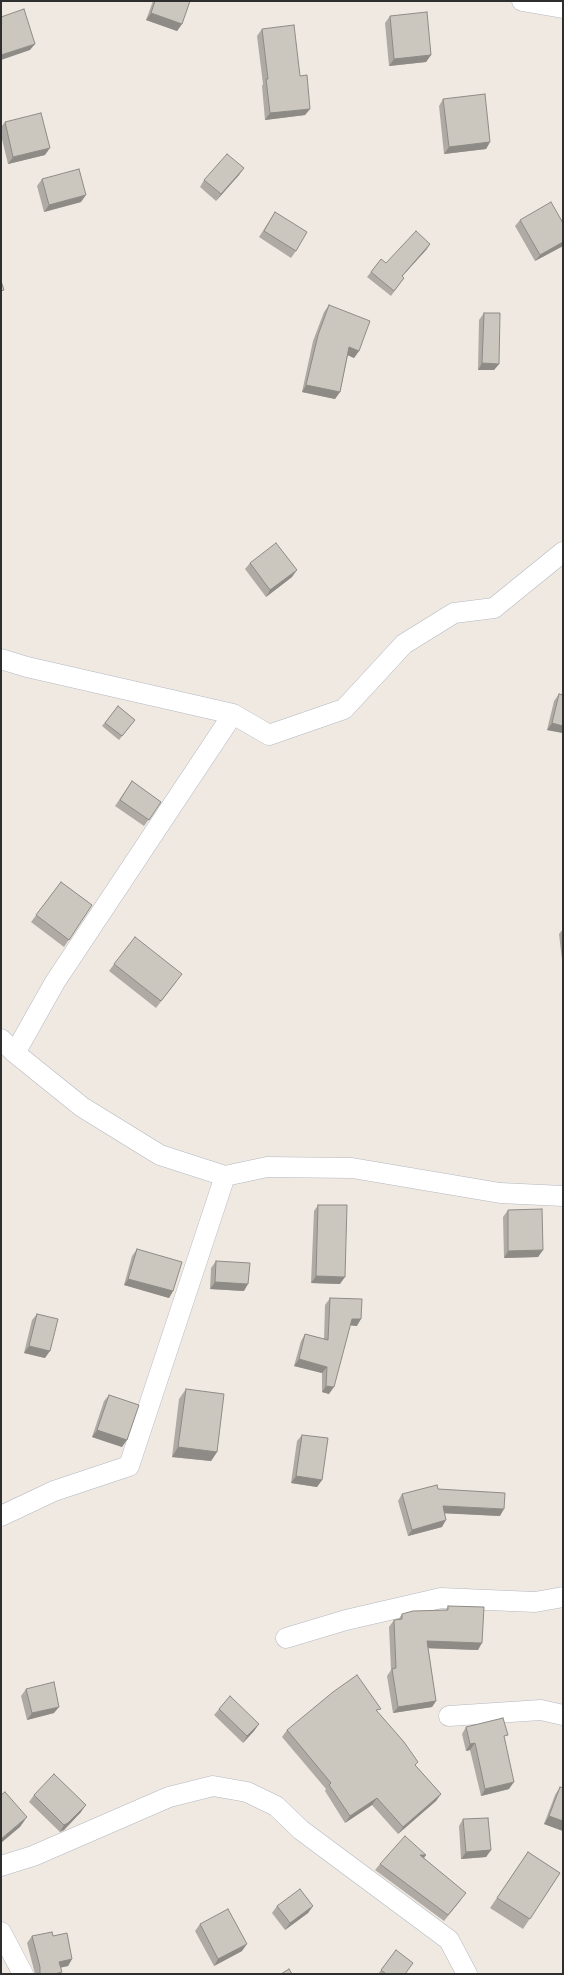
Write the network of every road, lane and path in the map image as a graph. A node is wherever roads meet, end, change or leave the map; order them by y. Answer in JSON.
{"nodes":[{"id":1,"x":522,"y":1,"type":"edge"},
{"id":2,"x":563,"y":8,"type":"edge"},
{"id":3,"x":563,"y":552,"type":"edge"},
{"id":4,"x":1,"y":659,"type":"edge"},
{"id":5,"x":233,"y":714,"type":"junction"},
{"id":6,"x":1,"y":1039,"type":"edge"},
{"id":7,"x":16,"y":1053,"type":"junction"},
{"id":8,"x":225,"y":1176,"type":"junction"},
{"id":9,"x":563,"y":1196,"type":"edge"},
{"id":10,"x":1,"y":1516,"type":"edge"},
{"id":11,"x":563,"y":1597,"type":"edge"},
{"id":12,"x":286,"y":1638,"type":"dead end"},
{"id":13,"x":563,"y":1715,"type":"edge"},
{"id":14,"x":449,"y":1716,"type":"dead end"},
{"id":15,"x":1,"y":1866,"type":"edge"},
{"id":16,"x":1,"y":1932,"type":"edge"},
{"id":17,"x":23,"y":1974,"type":"edge"},
{"id":18,"x":467,"y":1974,"type":"edge"}],
"edges":[{"from":1,"to":2,"type":"street"},
{"from":3,"to":5,"type":"street"},
{"from":4,"to":5,"type":"street"},
{"from":5,"to":7,"type":"street"},
{"from":6,"to":7,"type":"street"},
{"from":7,"to":8,"type":"street"},
{"from":8,"to":9,"type":"street"},
{"from":8,"to":10,"type":"street"},
{"from":11,"to":12,"type":"street"},
{"from":13,"to":14,"type":"street"},
{"from":15,"to":18,"type":"street"},
{"from":16,"to":17,"type":"street"}]}
